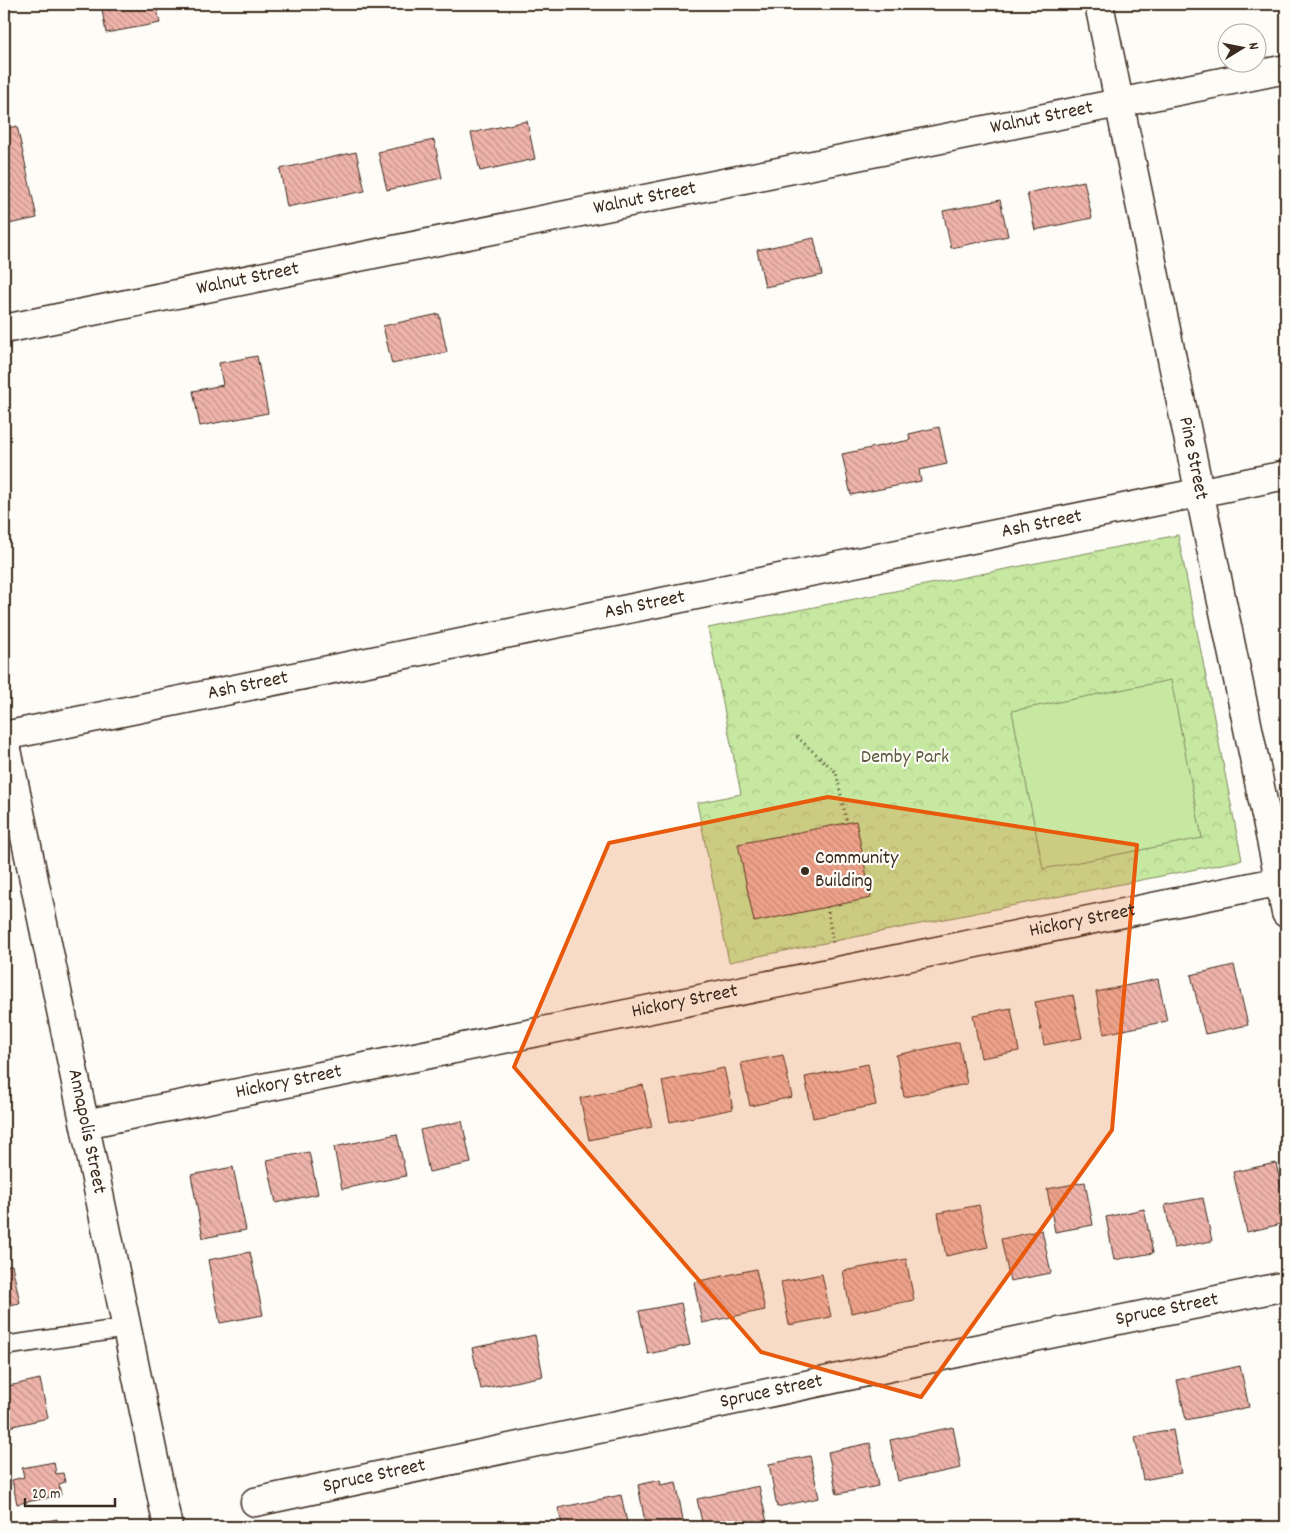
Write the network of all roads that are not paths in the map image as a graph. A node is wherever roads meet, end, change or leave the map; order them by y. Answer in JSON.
{"nodes":[{"id":1,"x":1100,"y":4,"type":"edge"},
{"id":2,"x":1286,"y":69,"type":"edge"},
{"id":3,"x":1120,"y":102,"type":"junction"},
{"id":4,"x":4,"y":329,"type":"edge"},
{"id":5,"x":1286,"y":475,"type":"edge"},
{"id":6,"x":1200,"y":492,"type":"junction"},
{"id":7,"x":4,"y":735,"type":"edge"},
{"id":8,"x":1283,"y":880,"type":"edge"},
{"id":9,"x":1286,"y":913,"type":"edge"},
{"id":10,"x":85,"y":1124,"type":"junction"},
{"id":11,"x":1286,"y":1286,"type":"edge"},
{"id":12,"x":127,"y":1328,"type":"junction"},
{"id":13,"x":4,"y":1346,"type":"edge"},
{"id":14,"x":256,"y":1502,"type":"dead end"},
{"id":15,"x":168,"y":1527,"type":"edge"}],
"edges":[{"from":1,"to":3,"type":"street","name":"Pine Street"},
{"from":2,"to":3,"type":"street","name":"Walnut Street"},
{"from":3,"to":4,"type":"street","name":"Walnut Street"},
{"from":3,"to":6,"type":"street","name":"Pine Street"},
{"from":5,"to":6,"type":"street","name":"Ash Street"},
{"from":6,"to":7,"type":"street","name":"Ash Street"},
{"from":6,"to":8,"type":"street","name":"Pine Street"},
{"from":7,"to":10,"type":"street","name":"Annapolis Street"},
{"from":8,"to":9,"type":"street","name":"Pine Street"},
{"from":8,"to":10,"type":"street","name":"Hickory Street"},
{"from":10,"to":12,"type":"street","name":"Annapolis Street"},
{"from":11,"to":14,"type":"street","name":"Spruce Street"},
{"from":12,"to":13,"type":"lane"},
{"from":12,"to":15,"type":"street","name":"Annapolis Street"}]}
